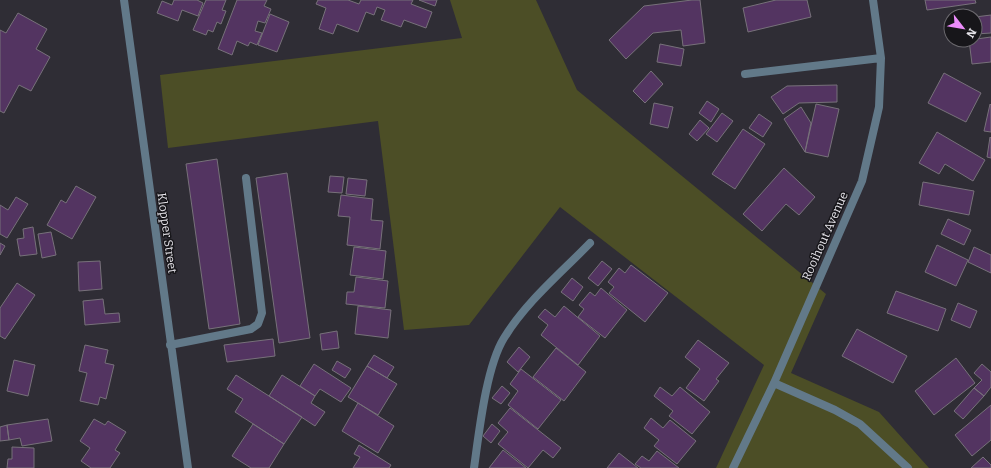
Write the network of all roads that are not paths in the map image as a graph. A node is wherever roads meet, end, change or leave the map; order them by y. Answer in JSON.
{"nodes":[{"id":1,"x":124,"y":0,"type":"edge"},
{"id":2,"x":873,"y":0,"type":"edge"},
{"id":3,"x":881,"y":58,"type":"junction"},
{"id":4,"x":745,"y":74,"type":"dead end"},
{"id":5,"x":246,"y":178,"type":"dead end"},
{"id":6,"x":590,"y":243,"type":"dead end"},
{"id":7,"x":170,"y":345,"type":"junction"},
{"id":8,"x":774,"y":383,"type":"junction"},
{"id":9,"x":188,"y":468,"type":"edge"},
{"id":10,"x":474,"y":468,"type":"edge"},
{"id":11,"x":734,"y":468,"type":"edge"},
{"id":12,"x":908,"y":468,"type":"edge"}],
"edges":[{"from":1,"to":7,"type":"street","name":"Klopper Street"},
{"from":2,"to":3,"type":"street","name":"Rooihout Avenue"},
{"from":3,"to":4,"type":"street"},
{"from":3,"to":8,"type":"street","name":"Rooihout Avenue"},
{"from":5,"to":7,"type":"street"},
{"from":6,"to":10,"type":"street"},
{"from":7,"to":9,"type":"street","name":"Klopper Street"},
{"from":8,"to":11,"type":"street","name":"Rooihout Avenue"},
{"from":8,"to":12,"type":"street"}]}
